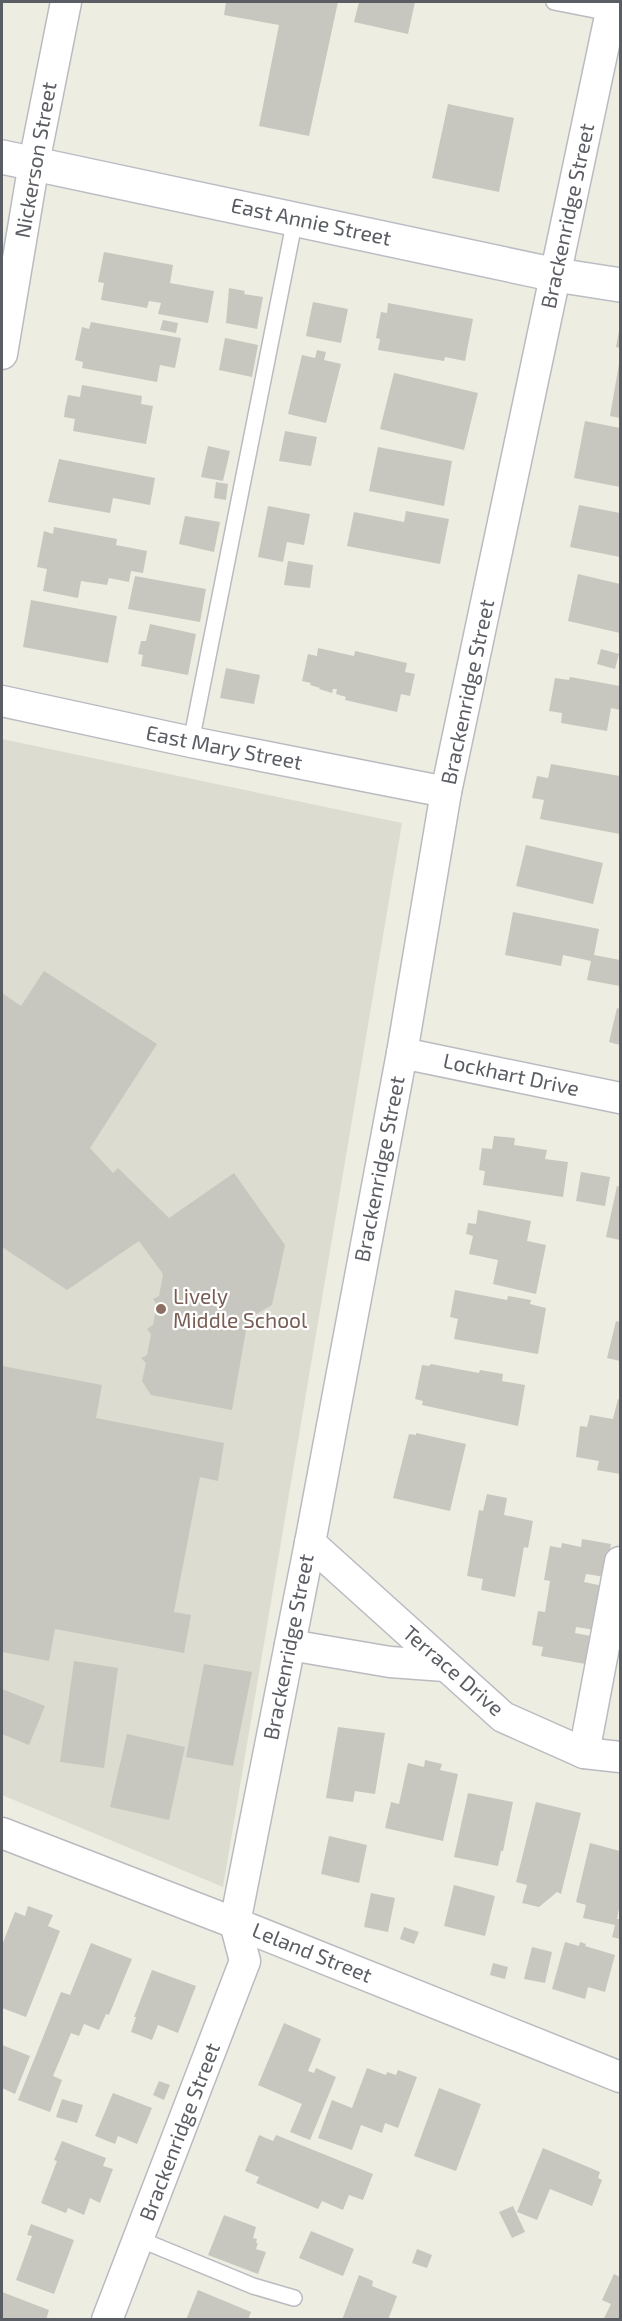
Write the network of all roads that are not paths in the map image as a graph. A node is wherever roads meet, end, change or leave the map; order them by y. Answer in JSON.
{"nodes":[{"id":1,"x":66,"y":2,"type":"edge"},
{"id":2,"x":554,"y":2,"type":"edge"},
{"id":3,"x":612,"y":7,"type":"edge"},
{"id":4,"x":2,"y":157,"type":"edge"},
{"id":5,"x":34,"y":164,"type":"junction"},
{"id":6,"x":295,"y":219,"type":"junction"},
{"id":7,"x":556,"y":274,"type":"junction"},
{"id":8,"x":621,"y":285,"type":"edge"},
{"id":9,"x":2,"y":354,"type":"edge"},
{"id":10,"x":2,"y":700,"type":"edge"},
{"id":11,"x":191,"y":742,"type":"junction"},
{"id":12,"x":446,"y":792,"type":"junction"},
{"id":13,"x":402,"y":1053,"type":"junction"},
{"id":14,"x":621,"y":1098,"type":"edge"},
{"id":15,"x":310,"y":1543,"type":"junction"},
{"id":16,"x":621,"y":1562,"type":"edge"},
{"id":17,"x":290,"y":1645,"type":"junction"},
{"id":18,"x":445,"y":1666,"type":"junction"},
{"id":19,"x":584,"y":1753,"type":"junction"},
{"id":20,"x":621,"y":1757,"type":"edge"},
{"id":21,"x":2,"y":1833,"type":"edge"},
{"id":22,"x":235,"y":1923,"type":"junction"},
{"id":23,"x":621,"y":2077,"type":"edge"},
{"id":24,"x":139,"y":2239,"type":"junction"},
{"id":25,"x":294,"y":2298,"type":"dead end"},
{"id":26,"x":107,"y":2319,"type":"edge"}],
"edges":[{"from":1,"to":5,"type":"street","name":"Nickerson Street"},
{"from":2,"to":3,"type":"lane"},
{"from":3,"to":7,"type":"street","name":"Brackenridge Street"},
{"from":4,"to":5,"type":"street","name":"East Annie Street"},
{"from":5,"to":6,"type":"street","name":"East Annie Street"},
{"from":5,"to":9,"type":"street","name":"Nickerson Street"},
{"from":6,"to":7,"type":"street","name":"East Annie Street"},
{"from":6,"to":11,"type":"lane"},
{"from":7,"to":8,"type":"street","name":"East Annie Street"},
{"from":7,"to":12,"type":"street","name":"Brackenridge Street"},
{"from":10,"to":11,"type":"street","name":"East Mary Street"},
{"from":11,"to":12,"type":"street","name":"East Mary Street"},
{"from":12,"to":13,"type":"street","name":"Brackenridge Street"},
{"from":13,"to":14,"type":"street","name":"Lockhart Drive"},
{"from":13,"to":15,"type":"street","name":"Brackenridge Street"},
{"from":15,"to":17,"type":"street","name":"Brackenridge Street"},
{"from":15,"to":18,"type":"street","name":"Terrace Drive"},
{"from":16,"to":19,"type":"street"},
{"from":17,"to":18,"type":"street"},
{"from":17,"to":22,"type":"street","name":"Brackenridge Street"},
{"from":18,"to":19,"type":"street","name":"Terrace Drive"},
{"from":19,"to":20,"type":"street","name":"Terrace Drive"},
{"from":21,"to":22,"type":"street","name":"Leland Street"},
{"from":22,"to":23,"type":"street","name":"Leland Street"},
{"from":22,"to":24,"type":"street","name":"Brackenridge Street"},
{"from":24,"to":25,"type":"lane"},
{"from":24,"to":26,"type":"street","name":"Brackenridge Street"}]}
